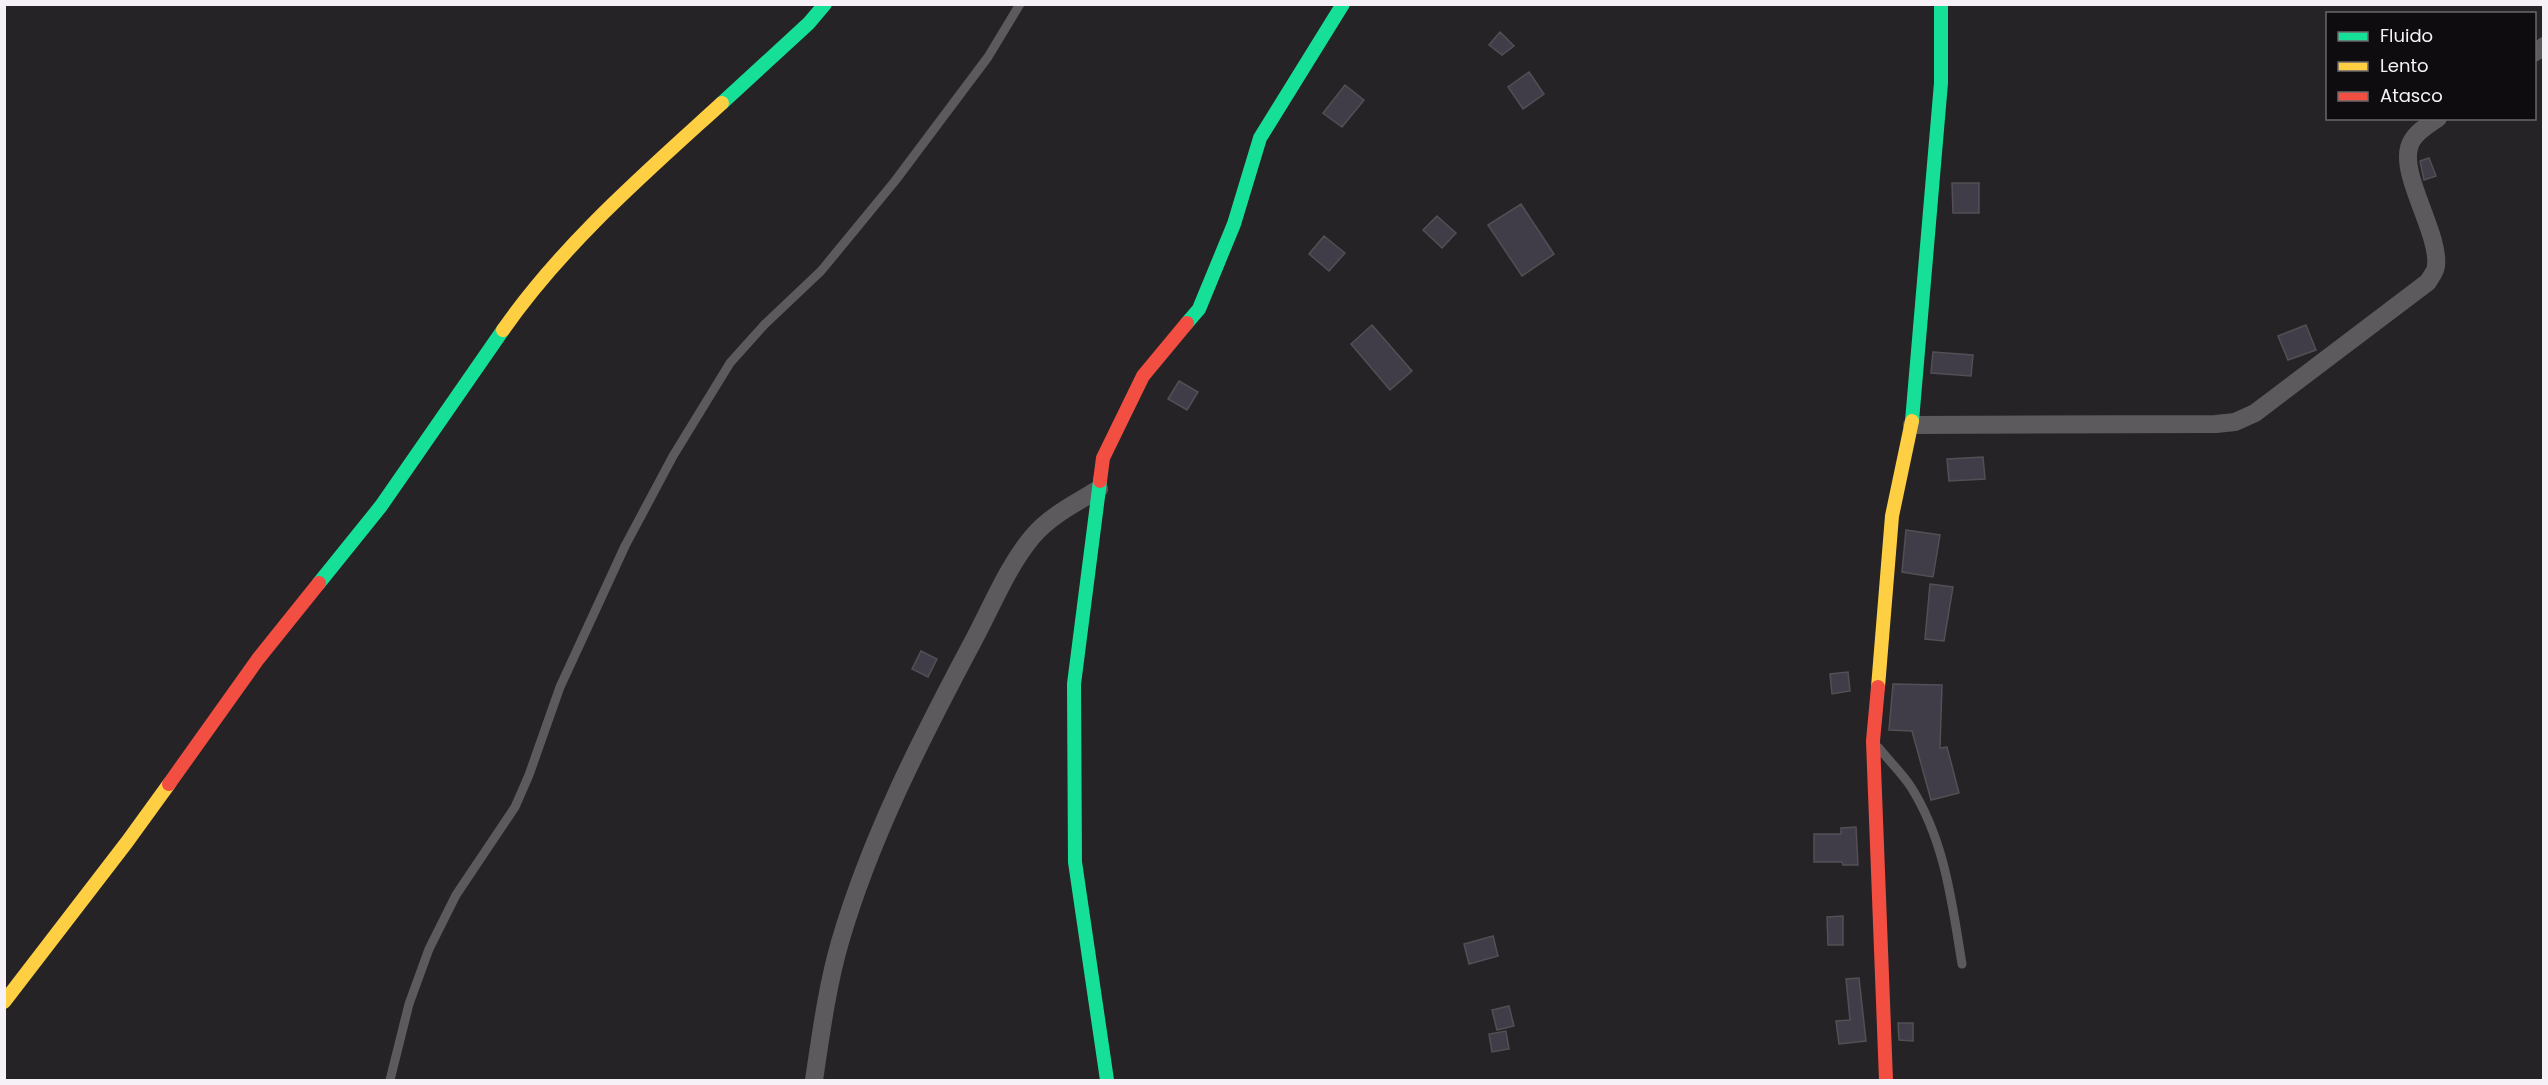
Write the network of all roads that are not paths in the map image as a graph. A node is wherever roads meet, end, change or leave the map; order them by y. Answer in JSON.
{"nodes":[{"id":1,"x":825,"y":4,"type":"edge"},
{"id":2,"x":1020,"y":4,"type":"edge"},
{"id":3,"x":1343,"y":4,"type":"edge"},
{"id":4,"x":1941,"y":4,"type":"edge"},
{"id":5,"x":2435,"y":120,"type":"edge"},
{"id":6,"x":1912,"y":425,"type":"junction"},
{"id":7,"x":1099,"y":489,"type":"junction"},
{"id":8,"x":1873,"y":741,"type":"junction"},
{"id":9,"x":1962,"y":964,"type":"dead end"},
{"id":10,"x":4,"y":1002,"type":"edge"},
{"id":11,"x":1882,"y":1079,"type":"edge"},
{"id":12,"x":390,"y":1080,"type":"edge"},
{"id":13,"x":814,"y":1080,"type":"edge"},
{"id":14,"x":1107,"y":1080,"type":"edge"}],
"edges":[{"from":1,"to":10,"type":"street"},
{"from":2,"to":12,"type":"lane"},
{"from":3,"to":7,"type":"street"},
{"from":4,"to":6,"type":"street"},
{"from":5,"to":6,"type":"street"},
{"from":6,"to":8,"type":"street"},
{"from":7,"to":13,"type":"street"},
{"from":7,"to":14,"type":"street"},
{"from":8,"to":9,"type":"lane"},
{"from":8,"to":11,"type":"street"}]}
